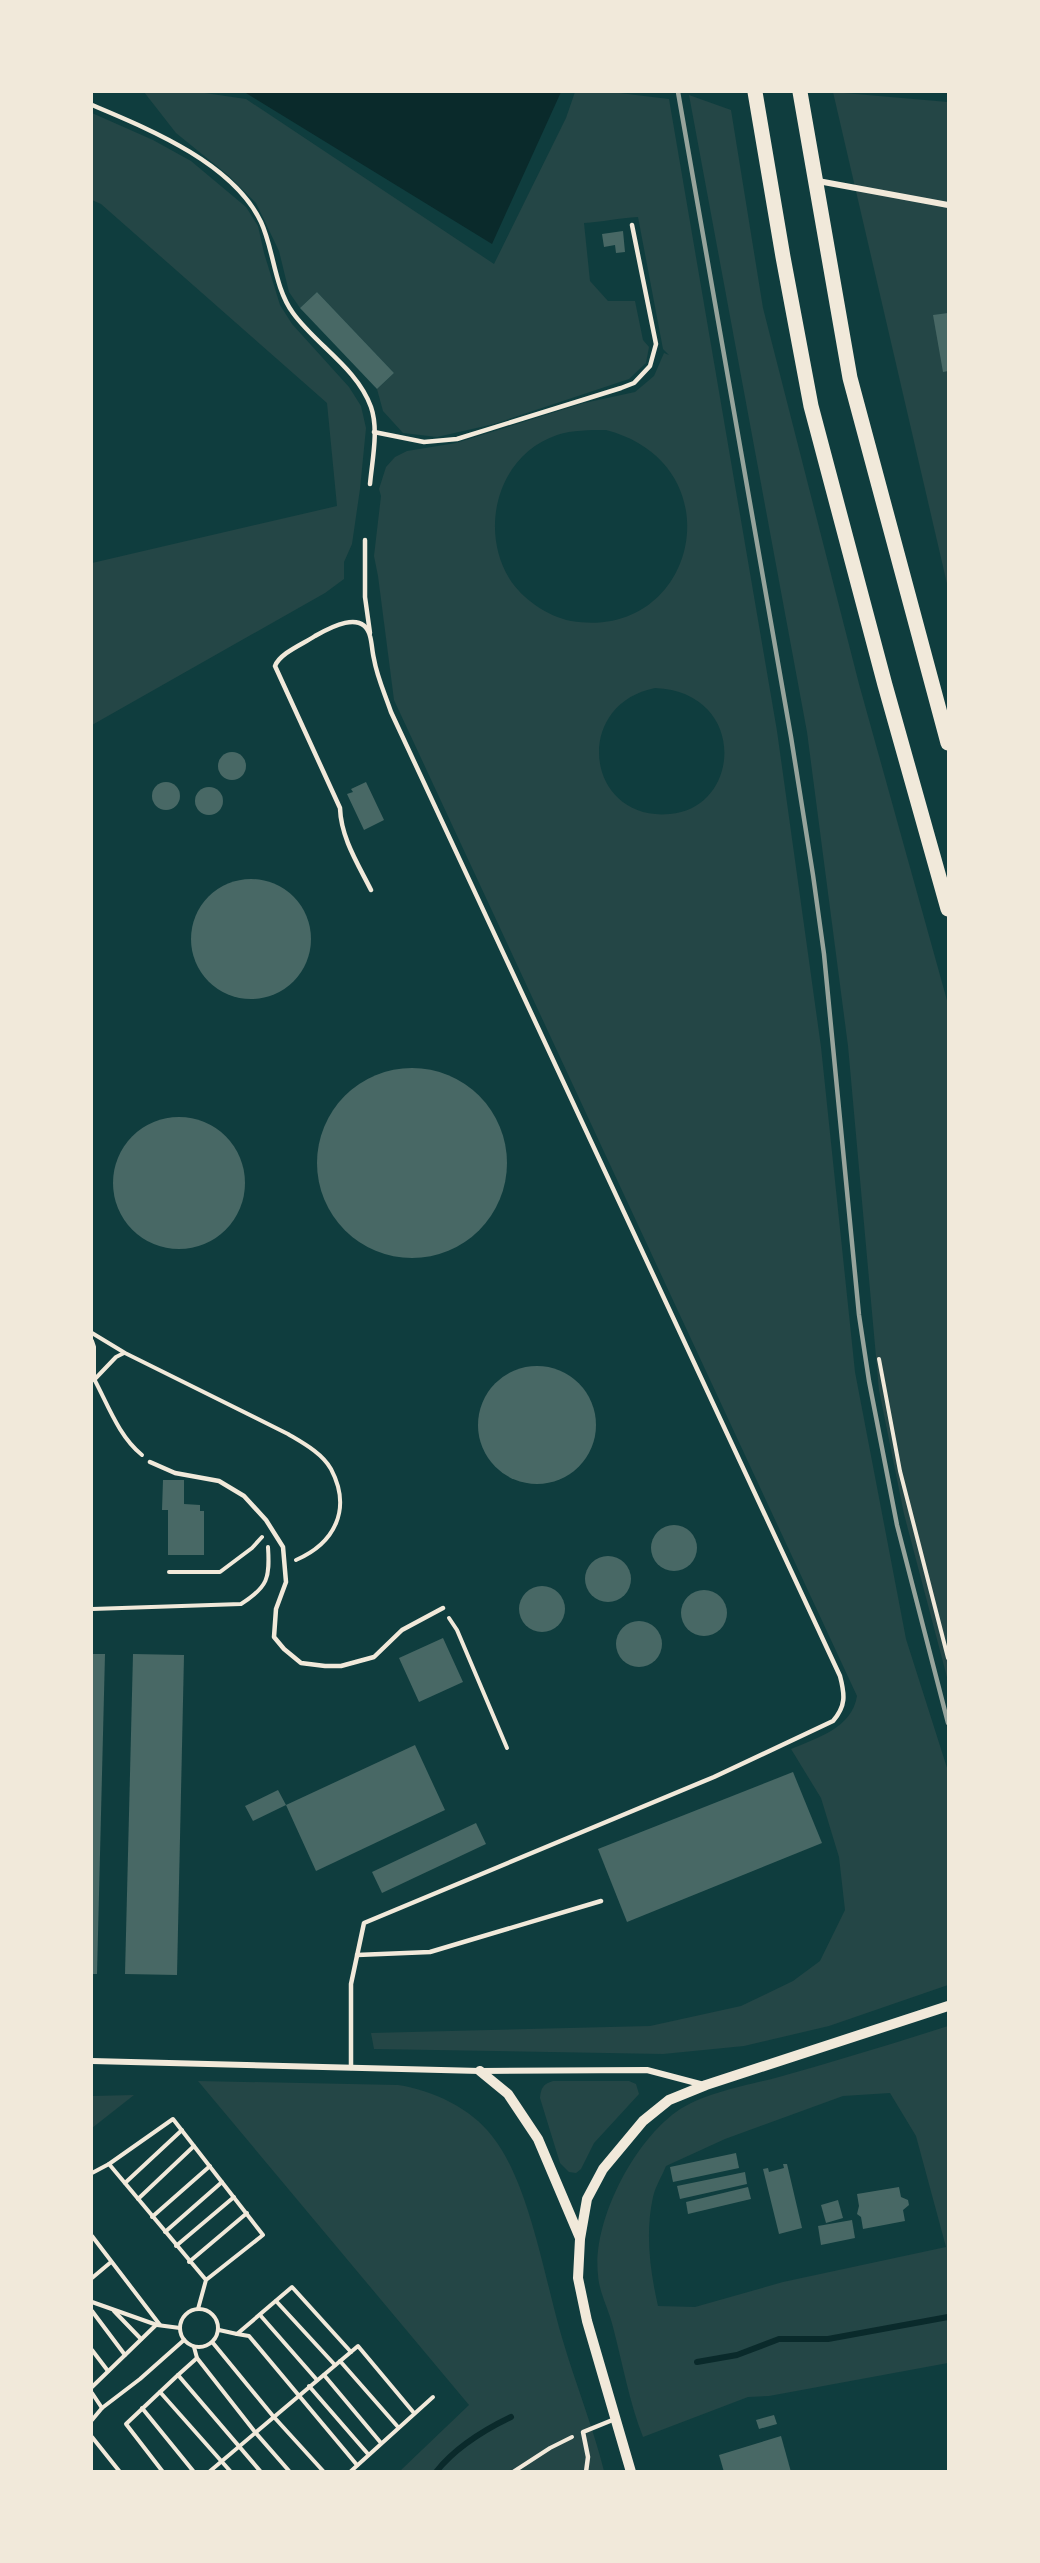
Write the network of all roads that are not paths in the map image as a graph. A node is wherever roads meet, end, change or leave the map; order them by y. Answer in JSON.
{"nodes":[{"id":1,"x":800,"y":92,"type":"edge"},
{"id":2,"x":756,"y":99,"type":"edge"},
{"id":3,"x":92,"y":105,"type":"edge"},
{"id":4,"x":814,"y":180,"type":"junction"},
{"id":5,"x":948,"y":205,"type":"edge"},
{"id":6,"x":632,"y":225,"type":"dead end"},
{"id":7,"x":374,"y":432,"type":"junction"},
{"id":8,"x":370,"y":484,"type":"dead end"},
{"id":9,"x":365,"y":540,"type":"dead end"},
{"id":10,"x":370,"y":633,"type":"junction"},
{"id":11,"x":948,"y":743,"type":"edge"},
{"id":12,"x":371,"y":890,"type":"dead end"},
{"id":13,"x":948,"y":909,"type":"edge"},
{"id":14,"x":150,"y":1462,"type":"road end"},
{"id":15,"x":442,"y":1608,"type":"road end"},
{"id":16,"x":601,"y":1901,"type":"dead end"},
{"id":17,"x":357,"y":1955,"type":"junction"},
{"id":18,"x":948,"y":2006,"type":"edge"},
{"id":19,"x":92,"y":2061,"type":"edge"},
{"id":20,"x":351,"y":2068,"type":"junction"},
{"id":21,"x":480,"y":2071,"type":"junction"},
{"id":22,"x":705,"y":2085,"type":"junction"},
{"id":23,"x":580,"y":2239,"type":"junction"},
{"id":24,"x":615,"y":2419,"type":"junction"},
{"id":25,"x":586,"y":2472,"type":"edge"},
{"id":26,"x":631,"y":2472,"type":"edge"}],
"edges":[{"from":1,"to":4,"type":"main road"},
{"from":2,"to":13,"type":"main road"},
{"from":3,"to":7,"type":"lane"},
{"from":4,"to":5,"type":"street"},
{"from":4,"to":11,"type":"main road"},
{"from":6,"to":7,"type":"lane"},
{"from":7,"to":8,"type":"lane"},
{"from":9,"to":10,"type":"lane"},
{"from":10,"to":12,"type":"lane"},
{"from":10,"to":17,"type":"lane"},
{"from":14,"to":15,"type":"lane"},
{"from":16,"to":17,"type":"lane"},
{"from":17,"to":20,"type":"lane"},
{"from":18,"to":22,"type":"street"},
{"from":19,"to":20,"type":"street"},
{"from":20,"to":21,"type":"street"},
{"from":21,"to":22,"type":"street"},
{"from":21,"to":23,"type":"street"},
{"from":22,"to":23,"type":"street"},
{"from":23,"to":24,"type":"street"},
{"from":24,"to":25,"type":"lane"},
{"from":24,"to":26,"type":"street"}]}
